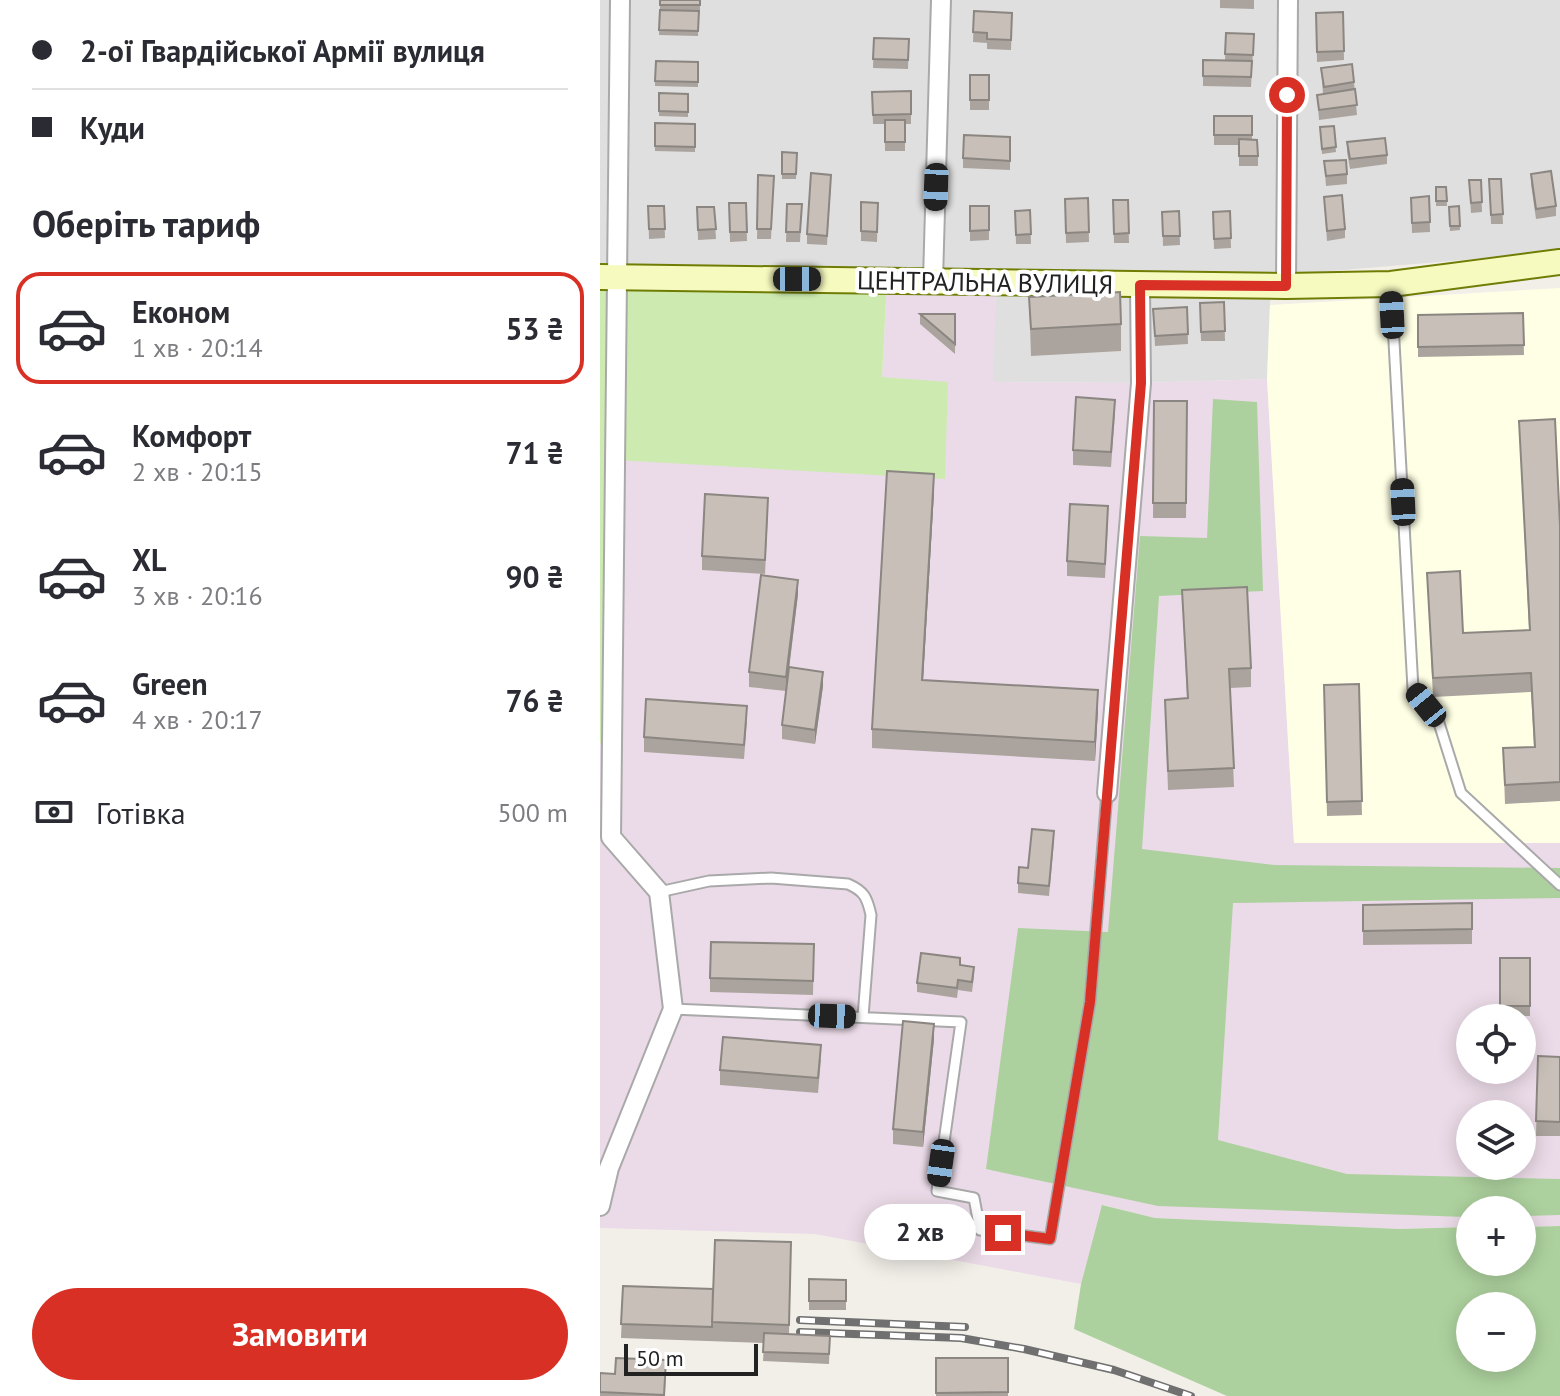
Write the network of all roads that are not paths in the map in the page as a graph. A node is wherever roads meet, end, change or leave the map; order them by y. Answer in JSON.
{"nodes":[{"id":1,"x":620,"y":0,"type":"edge"},
{"id":2,"x":941,"y":0,"type":"edge"},
{"id":3,"x":1288,"y":0,"type":"edge"},
{"id":4,"x":1560,"y":262,"type":"edge"},
{"id":5,"x":608,"y":277,"type":"edge"},
{"id":6,"x":933,"y":280,"type":"junction"},
{"id":7,"x":1391,"y":284,"type":"junction"},
{"id":8,"x":1140,"y":285,"type":"junction"},
{"id":9,"x":1286,"y":286,"type":"junction"},
{"id":10,"x":1107,"y":793,"type":"joint"},
{"id":11,"x":1560,"y":885,"type":"edge"},
{"id":12,"x":659,"y":892,"type":"junction"},
{"id":13,"x":673,"y":1009,"type":"junction"},
{"id":14,"x":863,"y":1017,"type":"junction"},
{"id":15,"x":600,"y":1206,"type":"edge"}],
"edges":[{"from":1,"to":5,"type":"street"},
{"from":2,"to":6,"type":"street"},
{"from":3,"to":9,"type":"street"},
{"from":4,"to":7,"type":"main road","name":"ЦЕНТРАЛЬНА ВУЛИЦЯ"},
{"from":5,"to":6,"type":"main road","name":"ЦЕНТРАЛЬНА ВУЛИЦЯ"},
{"from":5,"to":12,"type":"street"},
{"from":6,"to":8,"type":"main road","name":"ЦЕНТРАЛЬНА ВУЛИЦЯ"},
{"from":7,"to":9,"type":"main road","name":"ЦЕНТРАЛЬНА ВУЛИЦЯ"},
{"from":7,"to":11,"type":"lane"},
{"from":8,"to":9,"type":"main road","name":"ЦЕНТРАЛЬНА ВУЛИЦЯ"},
{"from":8,"to":10,"type":"street"},
{"from":10,"to":14,"type":"lane"},
{"from":12,"to":13,"type":"street"},
{"from":12,"to":14,"type":"lane"},
{"from":13,"to":14,"type":"lane"},
{"from":13,"to":15,"type":"street"}]}
